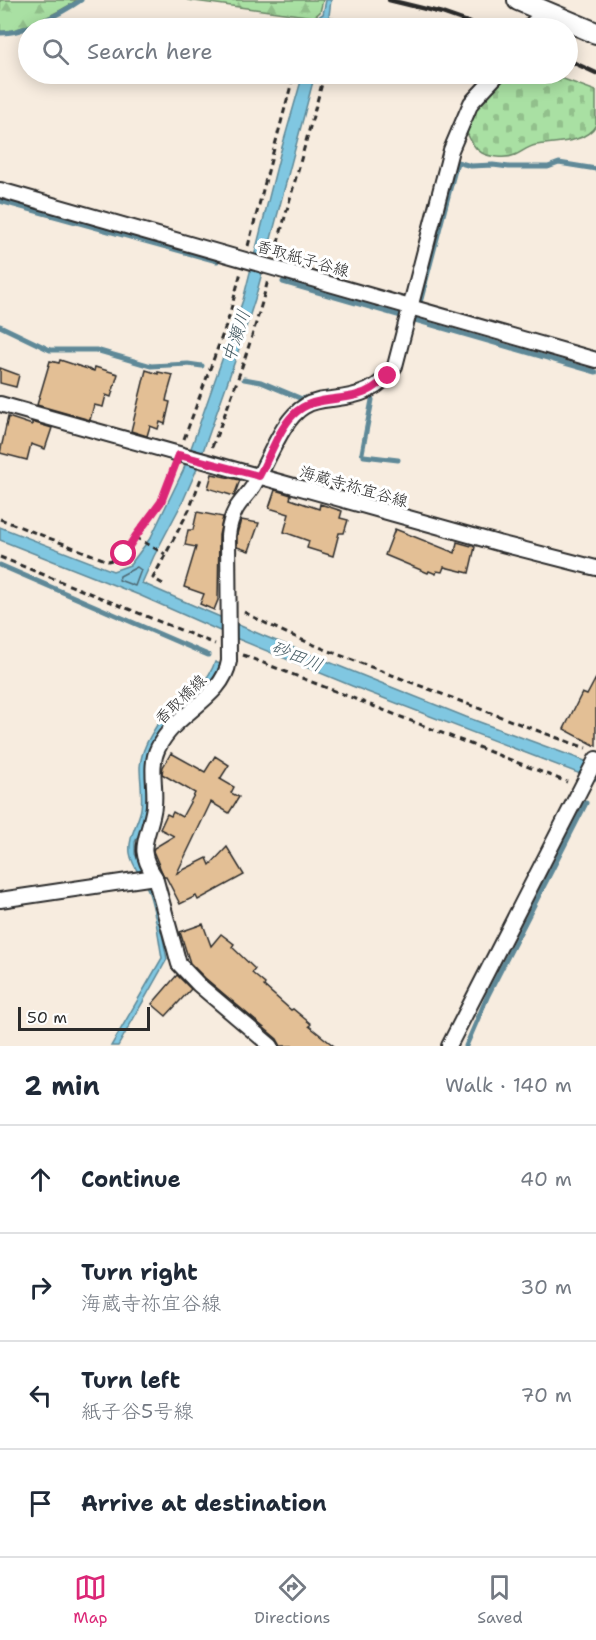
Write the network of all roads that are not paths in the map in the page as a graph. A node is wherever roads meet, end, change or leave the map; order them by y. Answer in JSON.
{"nodes":[{"id":1,"x":518,"y":0,"type":"edge"},
{"id":2,"x":561,"y":18,"type":"edge"},
{"id":3,"x":578,"y":25,"type":"edge"},
{"id":4,"x":596,"y":33,"type":"edge"},
{"id":5,"x":489,"y":84,"type":"edge"},
{"id":6,"x":0,"y":190,"type":"edge"},
{"id":7,"x":410,"y":306,"type":"junction"},
{"id":8,"x":596,"y":360,"type":"edge"},
{"id":9,"x":0,"y":404,"type":"edge"},
{"id":10,"x":259,"y":476,"type":"junction"},
{"id":11,"x":596,"y":568,"type":"edge"},
{"id":12,"x":592,"y":756,"type":"edge"},
{"id":13,"x":155,"y":877,"type":"junction"},
{"id":14,"x":0,"y":900,"type":"edge"},
{"id":15,"x":271,"y":1046,"type":"edge"},
{"id":16,"x":448,"y":1046,"type":"edge"}],
"edges":[{"from":1,"to":2,"type":"main road"},
{"from":3,"to":4,"type":"main road"},
{"from":5,"to":7,"type":"street","name":"香取橋線"},
{"from":6,"to":7,"type":"street","name":"香取紙子谷線"},
{"from":7,"to":8,"type":"street","name":"香取紙子谷線"},
{"from":7,"to":10,"type":"street","name":"香取橋線"},
{"from":9,"to":10,"type":"street","name":"海蔵寺祢宜谷線"},
{"from":10,"to":11,"type":"street","name":"海蔵寺祢宜谷線"},
{"from":10,"to":13,"type":"street","name":"香取橋線"},
{"from":12,"to":16,"type":"street"},
{"from":13,"to":14,"type":"street"},
{"from":13,"to":15,"type":"street","name":"香取橋線"}]}
